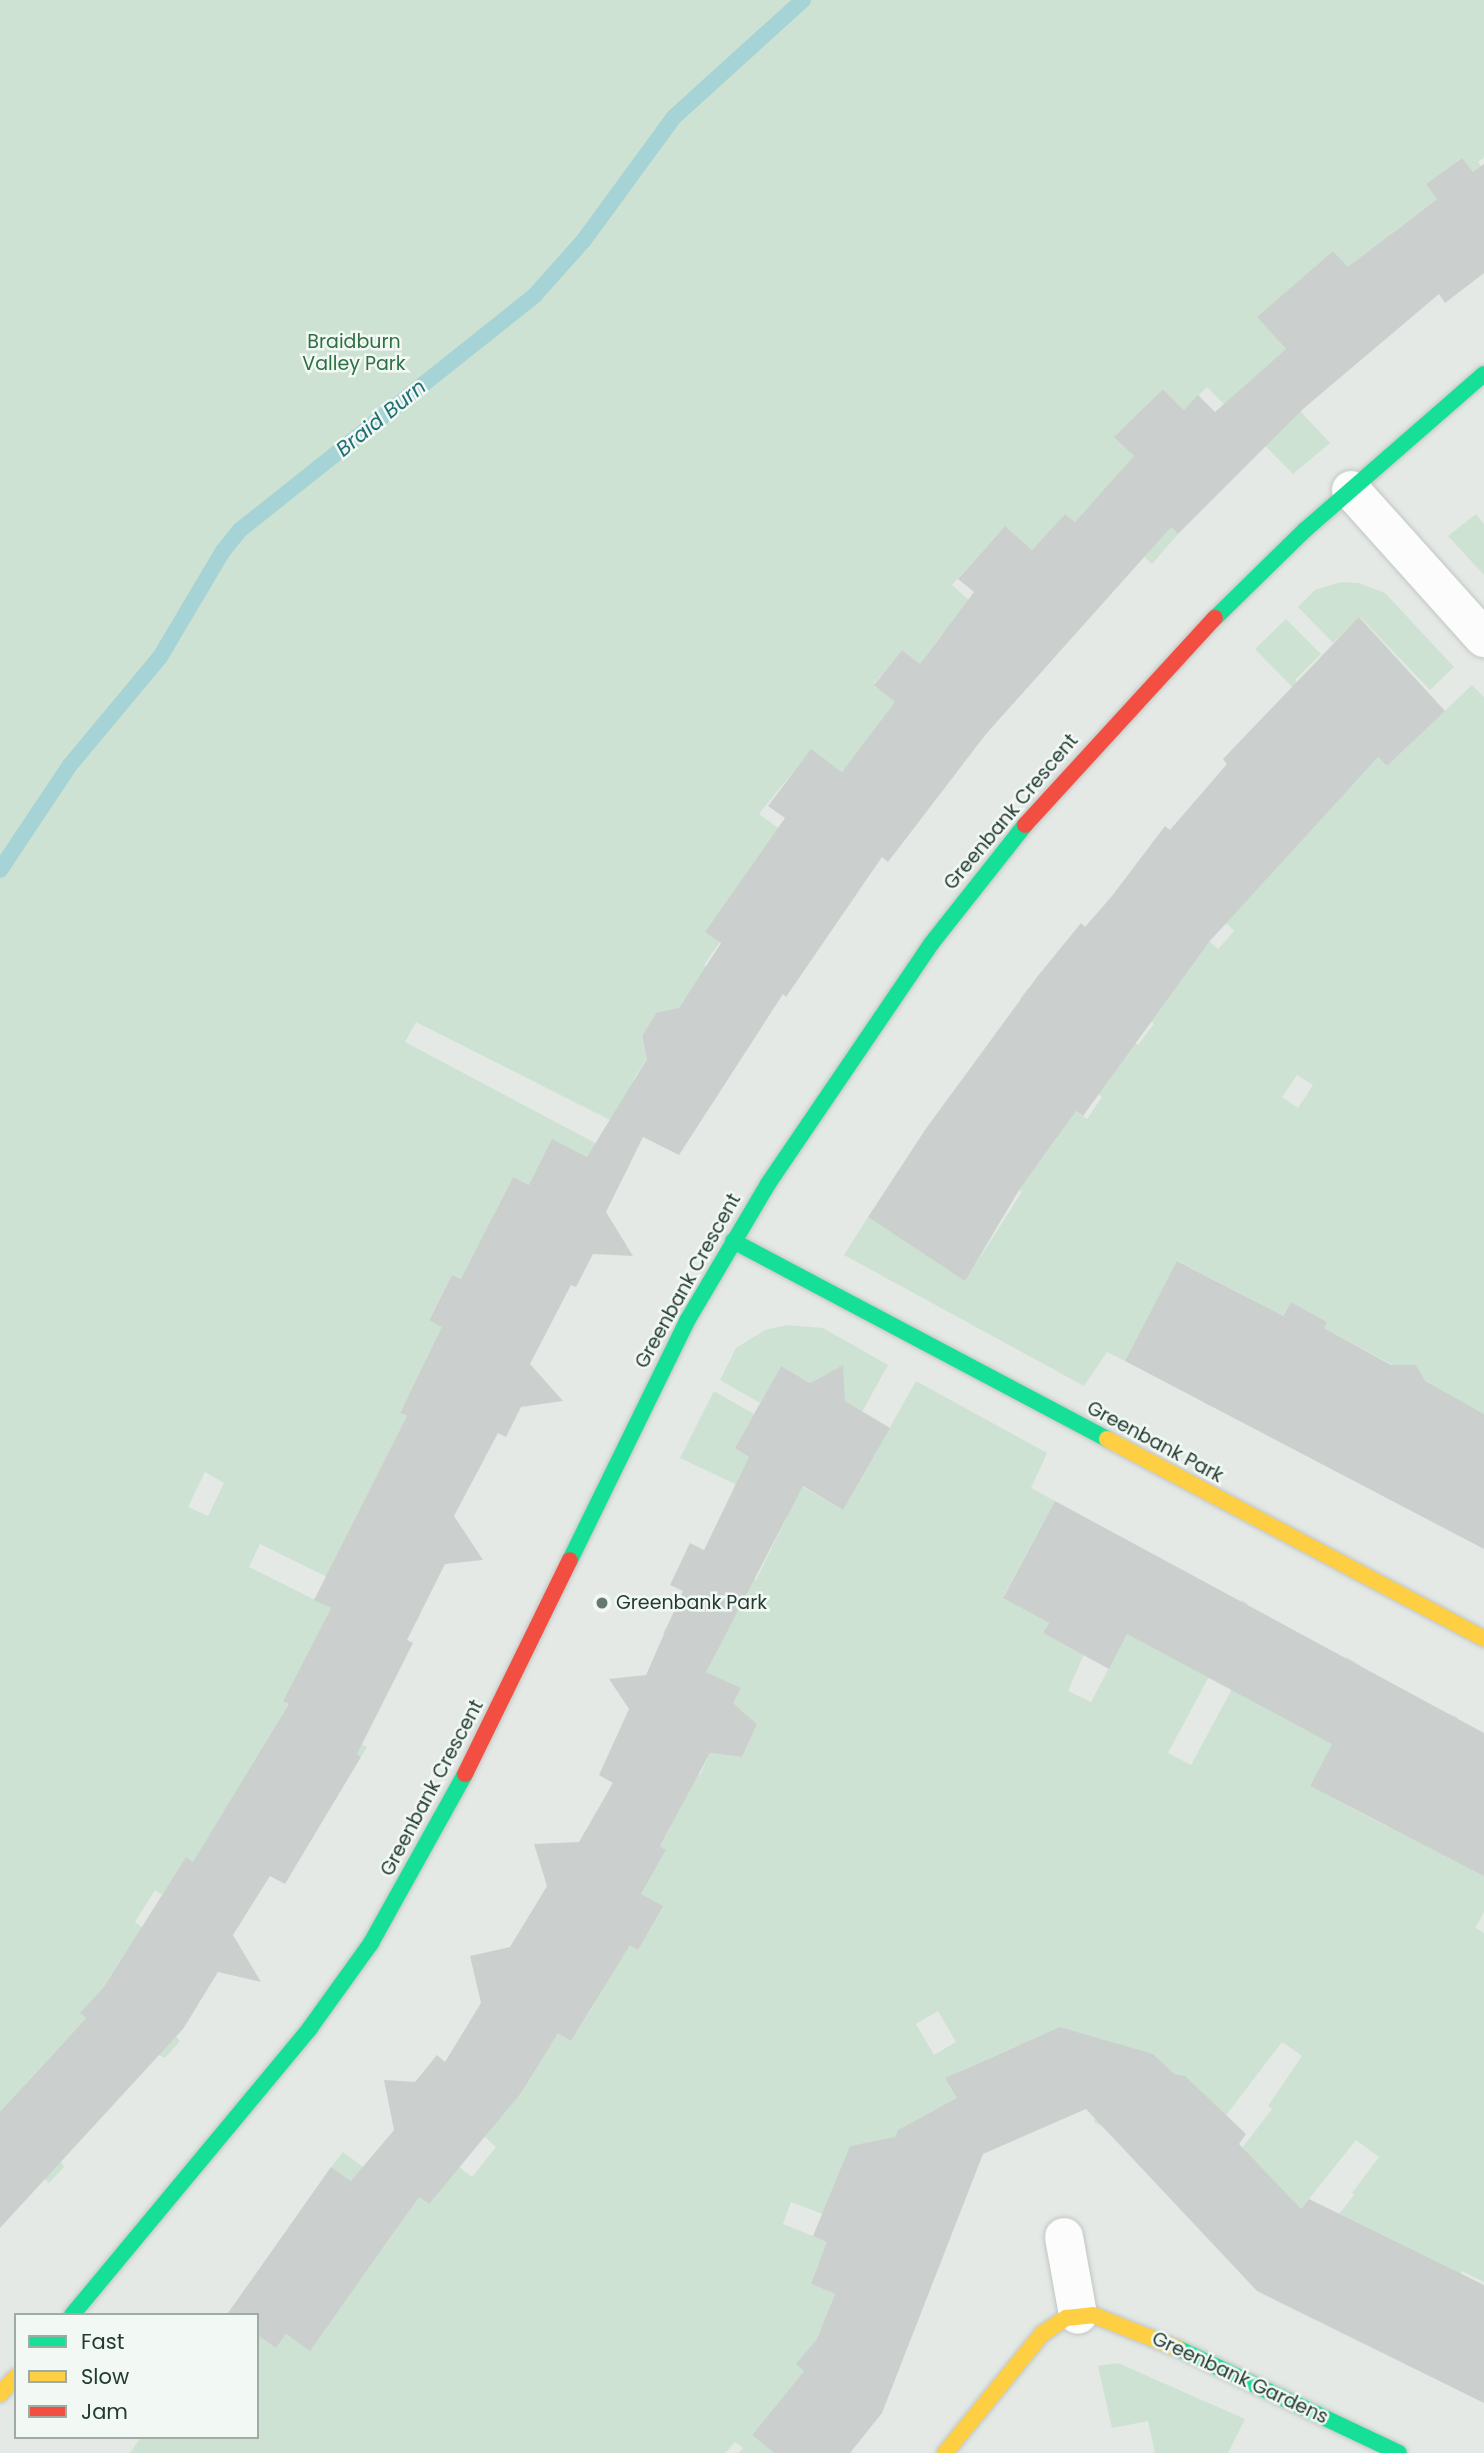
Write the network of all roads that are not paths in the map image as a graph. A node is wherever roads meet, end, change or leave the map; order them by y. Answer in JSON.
{"nodes":[{"id":1,"x":1484,"y":374,"type":"edge"},
{"id":2,"x":1351,"y":490,"type":"junction"},
{"id":3,"x":1484,"y":638,"type":"edge"},
{"id":4,"x":733,"y":1241,"type":"junction"},
{"id":5,"x":1484,"y":1639,"type":"edge"},
{"id":6,"x":1064,"y":2237,"type":"dead end"},
{"id":7,"x":74,"y":2313,"type":"edge"},
{"id":8,"x":1078,"y":2315,"type":"junction"},
{"id":9,"x":14,"y":2379,"type":"edge"},
{"id":10,"x":0,"y":2394,"type":"edge"},
{"id":11,"x":945,"y":2453,"type":"edge"},
{"id":12,"x":1399,"y":2453,"type":"edge"}],
"edges":[{"from":1,"to":2,"type":"street","name":"Greenbank Crescent"},
{"from":2,"to":3,"type":"street"},
{"from":2,"to":4,"type":"street","name":"Greenbank Crescent"},
{"from":4,"to":5,"type":"street","name":"Greenbank Park"},
{"from":4,"to":7,"type":"street","name":"Greenbank Crescent"},
{"from":6,"to":8,"type":"street"},
{"from":8,"to":11,"type":"street"},
{"from":8,"to":12,"type":"street","name":"Greenbank Gardens"},
{"from":9,"to":10,"type":"street"}]}
